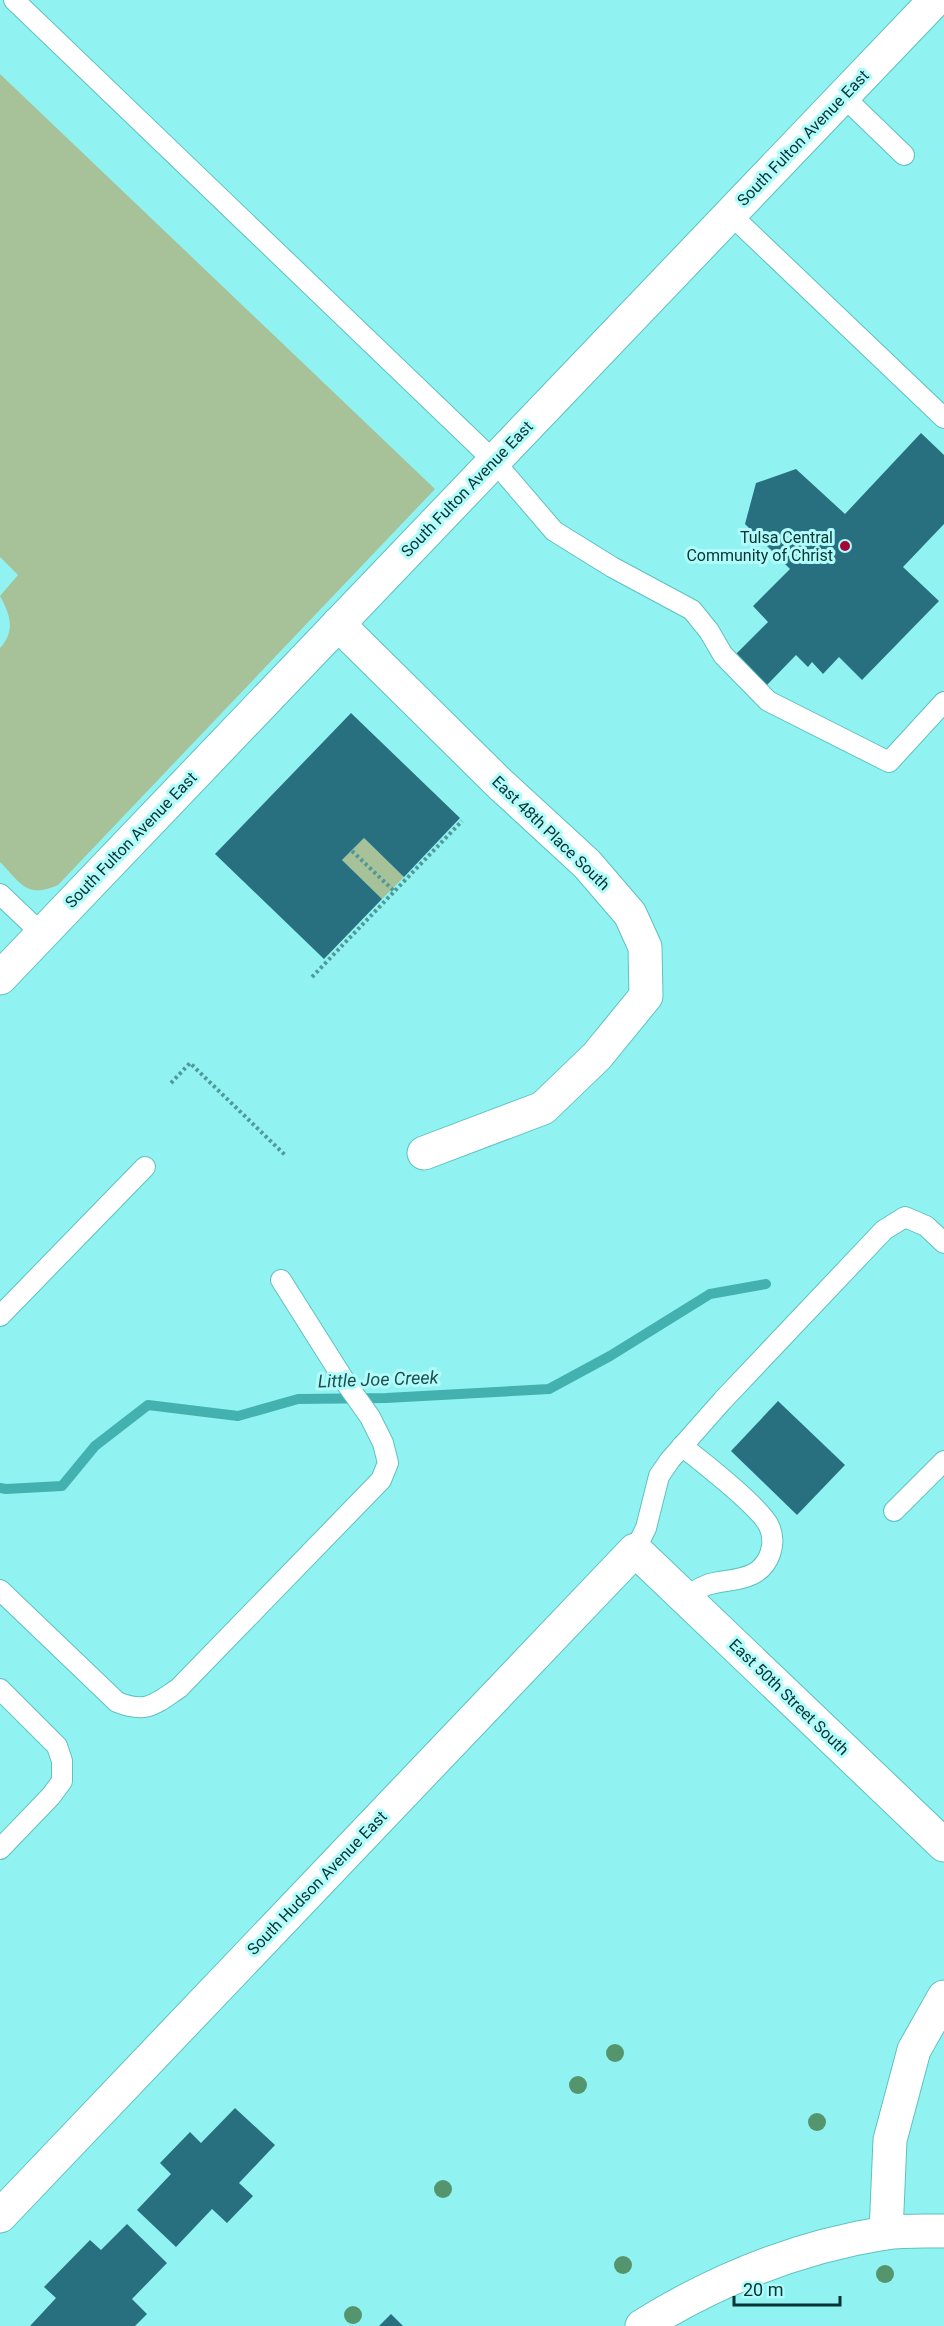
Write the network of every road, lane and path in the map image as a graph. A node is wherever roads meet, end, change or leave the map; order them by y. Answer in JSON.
{"nodes":[{"id":1,"x":14,"y":0,"type":"edge"},
{"id":2,"x":935,"y":0,"type":"edge"},
{"id":3,"x":843,"y":96,"type":"junction"},
{"id":4,"x":904,"y":155,"type":"dead end"},
{"id":5,"x":730,"y":214,"type":"junction"},
{"id":6,"x":944,"y":418,"type":"edge"},
{"id":7,"x":494,"y":461,"type":"junction"},
{"id":8,"x":338,"y":624,"type":"junction"},
{"id":9,"x":944,"y":702,"type":"edge"},
{"id":10,"x":462,"y":821,"type":"dead end"},
{"id":11,"x":352,"y":851,"type":"dead end"},
{"id":12,"x":394,"y":891,"type":"junction"},
{"id":13,"x":0,"y":894,"type":"edge"},
{"id":14,"x":42,"y":934,"type":"junction"},
{"id":15,"x":312,"y":977,"type":"dead end"},
{"id":16,"x":0,"y":978,"type":"edge"},
{"id":17,"x":171,"y":1083,"type":"dead end"},
{"id":18,"x":424,"y":1153,"type":"dead end"},
{"id":19,"x":285,"y":1155,"type":"dead end"},
{"id":20,"x":145,"y":1167,"type":"dead end"},
{"id":21,"x":944,"y":1243,"type":"edge"},
{"id":22,"x":282,"y":1280,"type":"dead end"},
{"id":23,"x":0,"y":1316,"type":"edge"},
{"id":24,"x":682,"y":1446,"type":"junction"},
{"id":25,"x":944,"y":1461,"type":"edge"},
{"id":26,"x":894,"y":1511,"type":"dead end"},
{"id":27,"x":635,"y":1550,"type":"junction"},
{"id":28,"x":0,"y":1590,"type":"edge"},
{"id":29,"x":686,"y":1599,"type":"junction"},
{"id":30,"x":0,"y":1689,"type":"edge"},
{"id":31,"x":944,"y":1845,"type":"edge"},
{"id":32,"x":0,"y":1849,"type":"edge"},
{"id":33,"x":944,"y":1997,"type":"edge"},
{"id":34,"x":0,"y":2216,"type":"edge"},
{"id":35,"x":944,"y":2231,"type":"edge"},
{"id":36,"x":886,"y":2233,"type":"junction"},
{"id":37,"x":642,"y":2326,"type":"edge"}],
"edges":[{"from":1,"to":7,"type":"lane"},
{"from":2,"to":3,"type":"street","name":"South Fulton Avenue East"},
{"from":3,"to":4,"type":"lane"},
{"from":3,"to":5,"type":"street","name":"South Fulton Avenue East"},
{"from":5,"to":6,"type":"lane"},
{"from":5,"to":7,"type":"street","name":"South Fulton Avenue East"},
{"from":7,"to":8,"type":"street","name":"South Fulton Avenue East"},
{"from":7,"to":9,"type":"lane"},
{"from":8,"to":14,"type":"street","name":"South Fulton Avenue East"},
{"from":8,"to":18,"type":"street","name":"East 48th Place South"},
{"from":10,"to":12,"type":"path"},
{"from":11,"to":12,"type":"path"},
{"from":12,"to":15,"type":"path"},
{"from":13,"to":14,"type":"lane"},
{"from":14,"to":16,"type":"street","name":"South Fulton Avenue East"},
{"from":17,"to":19,"type":"path"},
{"from":20,"to":23,"type":"lane"},
{"from":21,"to":24,"type":"lane"},
{"from":22,"to":28,"type":"lane"},
{"from":24,"to":27,"type":"lane"},
{"from":24,"to":29,"type":"lane"},
{"from":25,"to":26,"type":"lane"},
{"from":27,"to":29,"type":"street","name":"East 50th Street South"},
{"from":27,"to":34,"type":"street","name":"South Hudson Avenue East"},
{"from":29,"to":31,"type":"street","name":"East 50th Street South"},
{"from":30,"to":32,"type":"lane"},
{"from":33,"to":36,"type":"street"},
{"from":35,"to":36,"type":"street"},
{"from":36,"to":37,"type":"street"}]}
